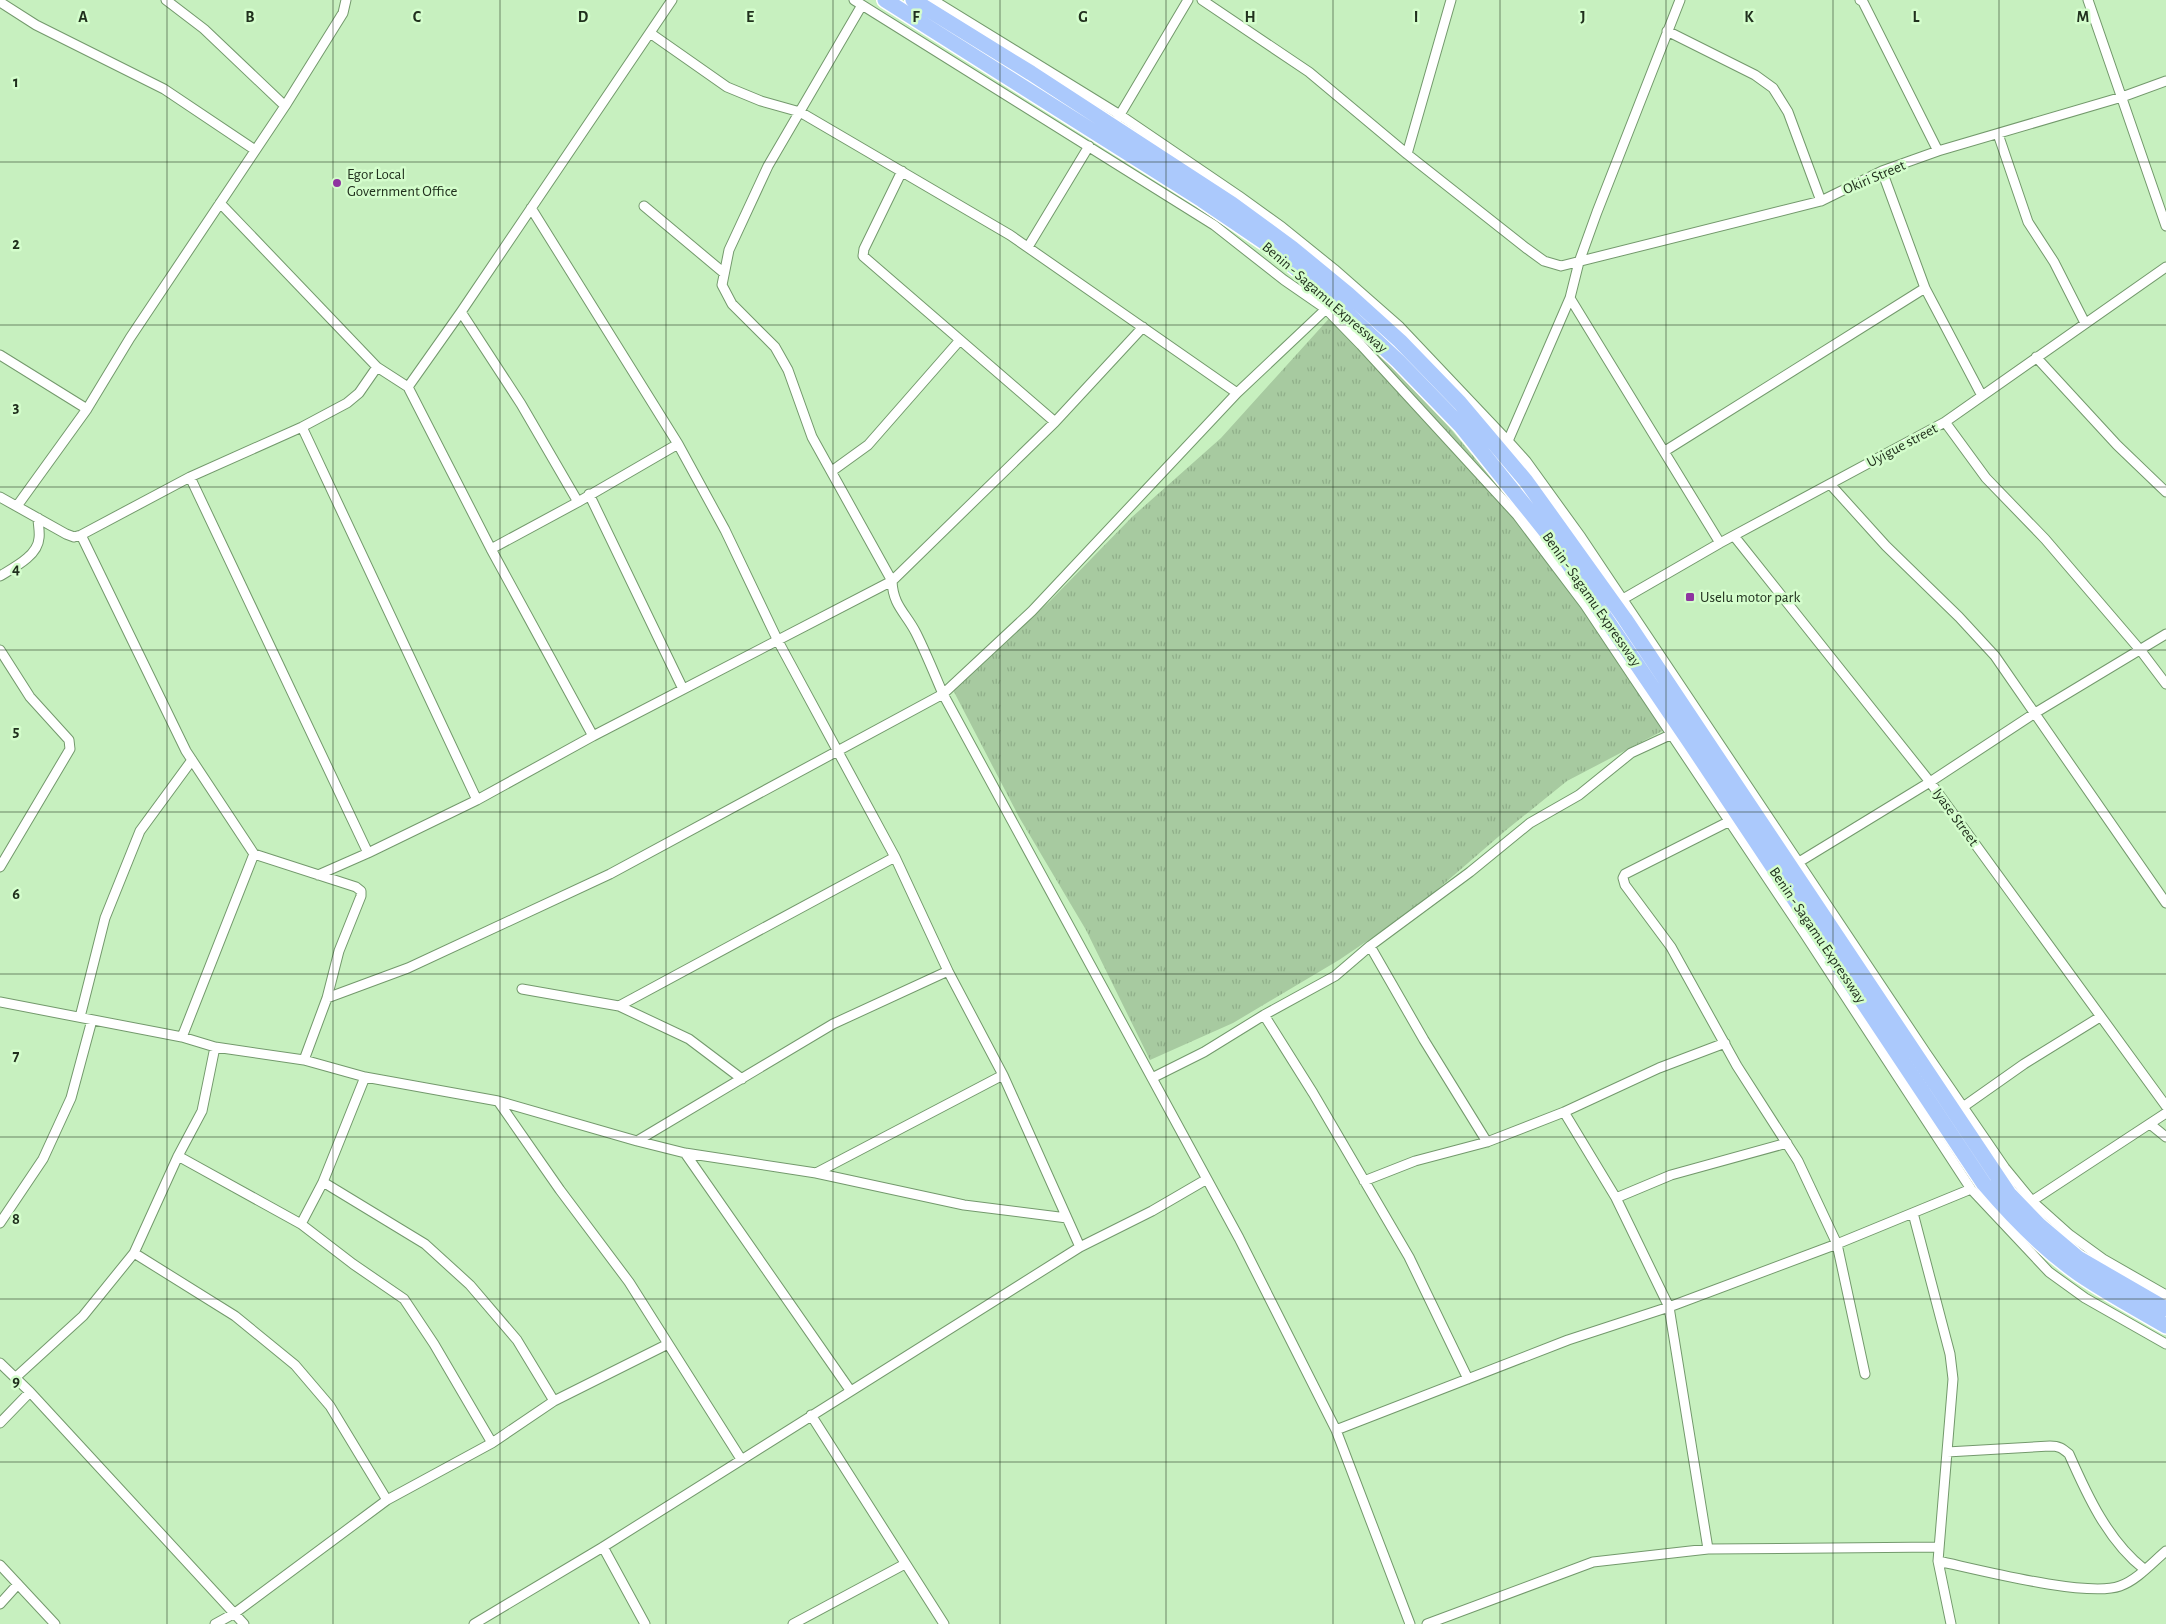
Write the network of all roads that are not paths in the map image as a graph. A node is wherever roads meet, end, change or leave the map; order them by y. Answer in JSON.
{"nodes":[{"id":1,"x":166,"y":0,"type":"edge"},
{"id":2,"x":346,"y":0,"type":"edge"},
{"id":3,"x":672,"y":0,"type":"edge"},
{"id":4,"x":884,"y":0,"type":"edge"},
{"id":5,"x":913,"y":0,"type":"edge"},
{"id":6,"x":934,"y":0,"type":"edge"},
{"id":7,"x":1188,"y":0,"type":"edge"},
{"id":8,"x":1202,"y":0,"type":"edge"},
{"id":9,"x":1451,"y":0,"type":"edge"},
{"id":10,"x":1680,"y":0,"type":"edge"},
{"id":11,"x":2088,"y":0,"type":"edge"},
{"id":12,"x":1864,"y":1,"type":"edge"},
{"id":13,"x":0,"y":2,"type":"edge"},
{"id":14,"x":858,"y":2,"type":"edge"},
{"id":15,"x":1667,"y":31,"type":"junction"},
{"id":16,"x":650,"y":33,"type":"junction"},
{"id":17,"x":2166,"y":82,"type":"edge"},
{"id":18,"x":2122,"y":97,"type":"junction"},
{"id":19,"x":285,"y":106,"type":"junction"},
{"id":20,"x":800,"y":112,"type":"junction"},
{"id":21,"x":1116,"y":121,"type":"junction"},
{"id":22,"x":1998,"y":134,"type":"junction"},
{"id":23,"x":1089,"y":146,"type":"junction"},
{"id":24,"x":255,"y":150,"type":"junction"},
{"id":25,"x":1938,"y":152,"type":"junction"},
{"id":26,"x":1407,"y":154,"type":"junction"},
{"id":27,"x":902,"y":171,"type":"junction"},
{"id":28,"x":1882,"y":171,"type":"junction"},
{"id":29,"x":1206,"y":195,"type":"junction"},
{"id":30,"x":1822,"y":200,"type":"junction"},
{"id":31,"x":220,"y":202,"type":"junction"},
{"id":32,"x":644,"y":206,"type":"dead end"},
{"id":33,"x":531,"y":208,"type":"junction"},
{"id":34,"x":2166,"y":226,"type":"edge"},
{"id":35,"x":1028,"y":247,"type":"junction"},
{"id":36,"x":1579,"y":262,"type":"junction"},
{"id":37,"x":2166,"y":267,"type":"edge"},
{"id":38,"x":724,"y":273,"type":"junction"},
{"id":39,"x":1925,"y":288,"type":"junction"},
{"id":40,"x":1570,"y":298,"type":"junction"},
{"id":41,"x":1326,"y":309,"type":"junction"},
{"id":42,"x":461,"y":312,"type":"junction"},
{"id":43,"x":2085,"y":323,"type":"junction"},
{"id":44,"x":1143,"y":327,"type":"junction"},
{"id":45,"x":960,"y":340,"type":"junction"},
{"id":46,"x":0,"y":355,"type":"edge"},
{"id":47,"x":2036,"y":357,"type":"junction"},
{"id":48,"x":377,"y":367,"type":"junction"},
{"id":49,"x":408,"y":388,"type":"junction"},
{"id":50,"x":1237,"y":393,"type":"junction"},
{"id":51,"x":1982,"y":396,"type":"junction"},
{"id":52,"x":87,"y":409,"type":"junction"},
{"id":53,"x":1055,"y":422,"type":"junction"},
{"id":54,"x":1945,"y":422,"type":"junction"},
{"id":55,"x":302,"y":427,"type":"junction"},
{"id":56,"x":1508,"y":441,"type":"junction"},
{"id":57,"x":678,"y":444,"type":"junction"},
{"id":58,"x":1665,"y":451,"type":"junction"},
{"id":59,"x":832,"y":471,"type":"junction"},
{"id":60,"x":190,"y":477,"type":"junction"},
{"id":61,"x":1830,"y":484,"type":"junction"},
{"id":62,"x":2166,"y":492,"type":"edge"},
{"id":63,"x":589,"y":494,"type":"junction"},
{"id":64,"x":0,"y":497,"type":"edge"},
{"id":65,"x":578,"y":502,"type":"junction"},
{"id":66,"x":17,"y":506,"type":"junction"},
{"id":67,"x":38,"y":518,"type":"junction"},
{"id":68,"x":81,"y":535,"type":"junction"},
{"id":69,"x":1734,"y":536,"type":"junction"},
{"id":70,"x":1720,"y":544,"type":"junction"},
{"id":71,"x":491,"y":549,"type":"junction"},
{"id":72,"x":0,"y":576,"type":"edge"},
{"id":73,"x":892,"y":582,"type":"junction"},
{"id":74,"x":1623,"y":599,"type":"junction"},
{"id":75,"x":2166,"y":634,"type":"edge"},
{"id":76,"x":778,"y":641,"type":"junction"},
{"id":77,"x":0,"y":650,"type":"edge"},
{"id":78,"x":2141,"y":651,"type":"junction"},
{"id":79,"x":2166,"y":684,"type":"edge"},
{"id":80,"x":683,"y":689,"type":"junction"},
{"id":81,"x":942,"y":694,"type":"junction"},
{"id":82,"x":2035,"y":713,"type":"junction"},
{"id":83,"x":1670,"y":734,"type":"junction"},
{"id":84,"x":593,"y":736,"type":"junction"},
{"id":85,"x":838,"y":749,"type":"junction"},
{"id":86,"x":192,"y":760,"type":"junction"},
{"id":87,"x":1930,"y":782,"type":"junction"},
{"id":88,"x":477,"y":800,"type":"junction"},
{"id":89,"x":1728,"y":822,"type":"junction"},
{"id":90,"x":368,"y":853,"type":"junction"},
{"id":91,"x":254,"y":854,"type":"junction"},
{"id":92,"x":895,"y":857,"type":"junction"},
{"id":93,"x":1799,"y":862,"type":"junction"},
{"id":94,"x":0,"y":867,"type":"edge"},
{"id":95,"x":318,"y":875,"type":"junction"},
{"id":96,"x":2166,"y":903,"type":"edge"},
{"id":97,"x":1370,"y":946,"type":"junction"},
{"id":98,"x":948,"y":971,"type":"junction"},
{"id":99,"x":522,"y":989,"type":"dead end"},
{"id":100,"x":327,"y":998,"type":"junction"},
{"id":101,"x":0,"y":1002,"type":"edge"},
{"id":102,"x":619,"y":1006,"type":"junction"},
{"id":103,"x":1264,"y":1015,"type":"junction"},
{"id":104,"x":2100,"y":1016,"type":"junction"},
{"id":105,"x":80,"y":1017,"type":"junction"},
{"id":106,"x":92,"y":1020,"type":"junction"},
{"id":107,"x":182,"y":1037,"type":"junction"},
{"id":108,"x":1725,"y":1043,"type":"junction"},
{"id":109,"x":215,"y":1047,"type":"junction"},
{"id":110,"x":304,"y":1060,"type":"junction"},
{"id":111,"x":1003,"y":1075,"type":"junction"},
{"id":112,"x":365,"y":1076,"type":"junction"},
{"id":113,"x":1152,"y":1078,"type":"junction"},
{"id":114,"x":742,"y":1079,"type":"junction"},
{"id":115,"x":498,"y":1101,"type":"junction"},
{"id":116,"x":2166,"y":1106,"type":"edge"},
{"id":117,"x":1963,"y":1107,"type":"junction"},
{"id":118,"x":1564,"y":1112,"type":"junction"},
{"id":119,"x":2166,"y":1113,"type":"edge"},
{"id":120,"x":2150,"y":1124,"type":"junction"},
{"id":121,"x":2166,"y":1137,"type":"edge"},
{"id":122,"x":637,"y":1141,"type":"junction"},
{"id":123,"x":1487,"y":1142,"type":"junction"},
{"id":124,"x":1787,"y":1144,"type":"junction"},
{"id":125,"x":686,"y":1153,"type":"junction"},
{"id":126,"x":178,"y":1156,"type":"junction"},
{"id":127,"x":816,"y":1173,"type":"junction"},
{"id":128,"x":1207,"y":1179,"type":"junction"},
{"id":129,"x":1364,"y":1181,"type":"junction"},
{"id":130,"x":323,"y":1182,"type":"junction"},
{"id":131,"x":1971,"y":1189,"type":"junction"},
{"id":132,"x":1616,"y":1198,"type":"junction"},
{"id":133,"x":2032,"y":1200,"type":"junction"},
{"id":134,"x":1913,"y":1213,"type":"junction"},
{"id":135,"x":1067,"y":1218,"type":"junction"},
{"id":136,"x":0,"y":1223,"type":"edge"},
{"id":137,"x":301,"y":1224,"type":"junction"},
{"id":138,"x":1838,"y":1244,"type":"junction"},
{"id":139,"x":1080,"y":1246,"type":"junction"},
{"id":140,"x":134,"y":1253,"type":"junction"},
{"id":141,"x":2166,"y":1295,"type":"edge"},
{"id":142,"x":1669,"y":1307,"type":"junction"},
{"id":143,"x":2166,"y":1310,"type":"edge"},
{"id":144,"x":2166,"y":1326,"type":"edge"},
{"id":145,"x":668,"y":1344,"type":"junction"},
{"id":146,"x":2166,"y":1344,"type":"edge"},
{"id":147,"x":0,"y":1363,"type":"edge"},
{"id":148,"x":1865,"y":1374,"type":"dead end"},
{"id":149,"x":15,"y":1378,"type":"junction"},
{"id":150,"x":1468,"y":1379,"type":"junction"},
{"id":151,"x":850,"y":1390,"type":"junction"},
{"id":152,"x":30,"y":1392,"type":"junction"},
{"id":153,"x":554,"y":1401,"type":"junction"},
{"id":154,"x":811,"y":1415,"type":"junction"},
{"id":155,"x":0,"y":1423,"type":"edge"},
{"id":156,"x":1336,"y":1430,"type":"junction"},
{"id":157,"x":492,"y":1443,"type":"junction"},
{"id":158,"x":1947,"y":1452,"type":"junction"},
{"id":159,"x":741,"y":1459,"type":"junction"},
{"id":160,"x":387,"y":1500,"type":"junction"},
{"id":161,"x":603,"y":1547,"type":"junction"},
{"id":162,"x":1938,"y":1547,"type":"junction"},
{"id":163,"x":1708,"y":1548,"type":"junction"},
{"id":164,"x":2166,"y":1551,"type":"edge"},
{"id":165,"x":1938,"y":1561,"type":"junction"},
{"id":166,"x":905,"y":1564,"type":"junction"},
{"id":167,"x":0,"y":1565,"type":"edge"},
{"id":168,"x":2144,"y":1569,"type":"junction"},
{"id":169,"x":18,"y":1584,"type":"junction"},
{"id":170,"x":0,"y":1604,"type":"edge"},
{"id":171,"x":235,"y":1613,"type":"junction"},
{"id":172,"x":807,"y":1615,"type":"junction"},
{"id":173,"x":55,"y":1624,"type":"edge"},
{"id":174,"x":215,"y":1624,"type":"edge"},
{"id":175,"x":244,"y":1624,"type":"edge"},
{"id":176,"x":474,"y":1624,"type":"edge"},
{"id":177,"x":646,"y":1624,"type":"edge"},
{"id":178,"x":793,"y":1624,"type":"edge"},
{"id":179,"x":813,"y":1624,"type":"edge"},
{"id":180,"x":944,"y":1624,"type":"edge"},
{"id":181,"x":1410,"y":1624,"type":"edge"},
{"id":182,"x":1428,"y":1624,"type":"edge"},
{"id":183,"x":1951,"y":1624,"type":"edge"}],
"edges":[{"from":1,"to":19,"type":"street"},
{"from":2,"to":19,"type":"street"},
{"from":3,"to":16,"type":"street"},
{"from":4,"to":29,"type":"highway","name":"Benin - Sagamu Expressway"},
{"from":5,"to":21,"type":"highway"},
{"from":6,"to":21,"type":"street"},
{"from":7,"to":21,"type":"street"},
{"from":8,"to":26,"type":"street","name":"Okiri Street"},
{"from":9,"to":26,"type":"street"},
{"from":10,"to":15,"type":"street"},
{"from":11,"to":18,"type":"street"},
{"from":12,"to":25,"type":"street"},
{"from":13,"to":24,"type":"street"},
{"from":14,"to":20,"type":"street"},
{"from":14,"to":23,"type":"street"},
{"from":15,"to":30,"type":"street"},
{"from":15,"to":36,"type":"street"},
{"from":16,"to":20,"type":"street"},
{"from":16,"to":33,"type":"street"},
{"from":17,"to":18,"type":"street","name":"Okiri Street"},
{"from":18,"to":22,"type":"street","name":"Okiri Street"},
{"from":18,"to":34,"type":"street"},
{"from":19,"to":24,"type":"street"},
{"from":20,"to":27,"type":"street"},
{"from":20,"to":38,"type":"street"},
{"from":21,"to":29,"type":"highway"},
{"from":21,"to":56,"type":"street"},
{"from":22,"to":25,"type":"street","name":"Okiri Street"},
{"from":22,"to":43,"type":"street"},
{"from":23,"to":35,"type":"street"},
{"from":23,"to":41,"type":"street"},
{"from":24,"to":31,"type":"street"},
{"from":25,"to":28,"type":"street","name":"Okiri Street"},
{"from":26,"to":36,"type":"street","name":"Okiri Street"},
{"from":27,"to":35,"type":"street"},
{"from":27,"to":45,"type":"street"},
{"from":28,"to":30,"type":"street","name":"Okiri Street"},
{"from":28,"to":39,"type":"street"},
{"from":29,"to":143,"type":"highway"},
{"from":29,"to":144,"type":"highway","name":"Benin - Sagamu Expressway"},
{"from":30,"to":36,"type":"street","name":"Okiri Street"},
{"from":31,"to":48,"type":"street"},
{"from":31,"to":52,"type":"street"},
{"from":32,"to":38,"type":"street"},
{"from":33,"to":42,"type":"street"},
{"from":33,"to":57,"type":"street"},
{"from":35,"to":44,"type":"street"},
{"from":36,"to":40,"type":"street"},
{"from":37,"to":43,"type":"street","name":"Uyigue street"},
{"from":38,"to":59,"type":"street"},
{"from":39,"to":51,"type":"street"},
{"from":39,"to":58,"type":"street"},
{"from":40,"to":56,"type":"street"},
{"from":40,"to":58,"type":"street"},
{"from":41,"to":50,"type":"street"},
{"from":41,"to":83,"type":"street"},
{"from":42,"to":49,"type":"street"},
{"from":42,"to":65,"type":"street"},
{"from":43,"to":47,"type":"street","name":"Uyigue street"},
{"from":44,"to":50,"type":"street"},
{"from":44,"to":53,"type":"street"},
{"from":45,"to":53,"type":"street"},
{"from":45,"to":59,"type":"street"},
{"from":46,"to":52,"type":"street"},
{"from":47,"to":51,"type":"street","name":"Uyigue street"},
{"from":47,"to":62,"type":"street"},
{"from":48,"to":49,"type":"street"},
{"from":48,"to":55,"type":"street"},
{"from":49,"to":71,"type":"street"},
{"from":50,"to":81,"type":"street"},
{"from":51,"to":54,"type":"street","name":"Uyigue street"},
{"from":52,"to":66,"type":"street"},
{"from":53,"to":73,"type":"street"},
{"from":54,"to":61,"type":"street","name":"Uyigue street"},
{"from":54,"to":78,"type":"street"},
{"from":55,"to":60,"type":"street"},
{"from":55,"to":88,"type":"street"},
{"from":56,"to":74,"type":"street"},
{"from":57,"to":63,"type":"street"},
{"from":57,"to":76,"type":"street"},
{"from":58,"to":70,"type":"street"},
{"from":59,"to":73,"type":"street"},
{"from":60,"to":68,"type":"street"},
{"from":60,"to":90,"type":"street"},
{"from":61,"to":69,"type":"street","name":"Uyigue street"},
{"from":61,"to":82,"type":"street"},
{"from":63,"to":65,"type":"street"},
{"from":63,"to":80,"type":"street"},
{"from":64,"to":66,"type":"street"},
{"from":65,"to":71,"type":"street"},
{"from":66,"to":67,"type":"street"},
{"from":67,"to":68,"type":"street"},
{"from":67,"to":72,"type":"street"},
{"from":68,"to":86,"type":"street"},
{"from":69,"to":70,"type":"street","name":"Uyigue street"},
{"from":69,"to":87,"type":"street","name":"Iyase Street"},
{"from":70,"to":74,"type":"street","name":"Uyigue street"},
{"from":71,"to":84,"type":"street"},
{"from":73,"to":76,"type":"street"},
{"from":73,"to":81,"type":"street"},
{"from":74,"to":93,"type":"street"},
{"from":75,"to":78,"type":"street"},
{"from":76,"to":80,"type":"street"},
{"from":76,"to":85,"type":"street"},
{"from":77,"to":94,"type":"street"},
{"from":78,"to":79,"type":"street"},
{"from":78,"to":82,"type":"street"},
{"from":80,"to":84,"type":"street"},
{"from":81,"to":85,"type":"street"},
{"from":81,"to":113,"type":"street"},
{"from":82,"to":87,"type":"street"},
{"from":82,"to":96,"type":"street"},
{"from":83,"to":89,"type":"street"},
{"from":83,"to":97,"type":"street"},
{"from":84,"to":88,"type":"street"},
{"from":85,"to":92,"type":"street"},
{"from":85,"to":100,"type":"street"},
{"from":86,"to":91,"type":"street"},
{"from":86,"to":105,"type":"street"},
{"from":87,"to":93,"type":"street"},
{"from":87,"to":104,"type":"street","name":"Iyase Street"},
{"from":88,"to":90,"type":"street"},
{"from":89,"to":108,"type":"street"},
{"from":89,"to":131,"type":"street"},
{"from":90,"to":95,"type":"street"},
{"from":91,"to":95,"type":"street"},
{"from":91,"to":107,"type":"street"},
{"from":92,"to":98,"type":"street"},
{"from":92,"to":102,"type":"street"},
{"from":93,"to":117,"type":"street"},
{"from":95,"to":100,"type":"street"},
{"from":97,"to":103,"type":"street"},
{"from":97,"to":123,"type":"street"},
{"from":98,"to":111,"type":"street"},
{"from":98,"to":114,"type":"street"},
{"from":99,"to":102,"type":"street"},
{"from":100,"to":110,"type":"street"},
{"from":101,"to":105,"type":"street"},
{"from":102,"to":114,"type":"street"},
{"from":103,"to":113,"type":"street"},
{"from":103,"to":129,"type":"street"},
{"from":104,"to":116,"type":"street","name":"Iyase Street"},
{"from":104,"to":117,"type":"street"},
{"from":105,"to":106,"type":"street"},
{"from":106,"to":107,"type":"street"},
{"from":106,"to":136,"type":"street"},
{"from":107,"to":109,"type":"street"},
{"from":108,"to":118,"type":"street"},
{"from":108,"to":124,"type":"street"},
{"from":109,"to":110,"type":"street"},
{"from":109,"to":126,"type":"street"},
{"from":110,"to":112,"type":"street"},
{"from":111,"to":127,"type":"street"},
{"from":111,"to":135,"type":"street"},
{"from":112,"to":115,"type":"street"},
{"from":112,"to":130,"type":"street"},
{"from":113,"to":128,"type":"street"},
{"from":114,"to":122,"type":"street"},
{"from":115,"to":122,"type":"street"},
{"from":115,"to":145,"type":"street"},
{"from":117,"to":133,"type":"street"},
{"from":118,"to":123,"type":"street"},
{"from":118,"to":132,"type":"street"},
{"from":119,"to":120,"type":"street"},
{"from":120,"to":121,"type":"street"},
{"from":120,"to":133,"type":"street"},
{"from":122,"to":125,"type":"street"},
{"from":123,"to":129,"type":"street"},
{"from":124,"to":132,"type":"street"},
{"from":124,"to":138,"type":"street"},
{"from":125,"to":127,"type":"street"},
{"from":125,"to":151,"type":"street"},
{"from":126,"to":137,"type":"street"},
{"from":126,"to":140,"type":"street"},
{"from":127,"to":135,"type":"street"},
{"from":128,"to":139,"type":"street"},
{"from":128,"to":156,"type":"street"},
{"from":129,"to":150,"type":"street"},
{"from":130,"to":137,"type":"street"},
{"from":130,"to":153,"type":"street"},
{"from":131,"to":134,"type":"street"},
{"from":131,"to":146,"type":"street"},
{"from":132,"to":142,"type":"street"},
{"from":133,"to":141,"type":"street"},
{"from":134,"to":138,"type":"street"},
{"from":134,"to":158,"type":"street"},
{"from":135,"to":139,"type":"street"},
{"from":137,"to":157,"type":"street"},
{"from":138,"to":142,"type":"street"},
{"from":138,"to":148,"type":"street"},
{"from":139,"to":151,"type":"street"},
{"from":140,"to":149,"type":"street"},
{"from":140,"to":160,"type":"street"},
{"from":142,"to":150,"type":"street"},
{"from":142,"to":163,"type":"street"},
{"from":145,"to":153,"type":"street"},
{"from":145,"to":159,"type":"street"},
{"from":147,"to":149,"type":"street"},
{"from":149,"to":152,"type":"street"},
{"from":150,"to":156,"type":"street"},
{"from":151,"to":154,"type":"street"},
{"from":152,"to":155,"type":"street"},
{"from":152,"to":171,"type":"street"},
{"from":153,"to":157,"type":"street"},
{"from":154,"to":159,"type":"street"},
{"from":154,"to":166,"type":"street"},
{"from":156,"to":181,"type":"street"},
{"from":157,"to":160,"type":"street"},
{"from":158,"to":162,"type":"street"},
{"from":158,"to":168,"type":"street"},
{"from":159,"to":161,"type":"street"},
{"from":160,"to":171,"type":"street"},
{"from":161,"to":176,"type":"street"},
{"from":161,"to":177,"type":"street"},
{"from":162,"to":163,"type":"street"},
{"from":162,"to":165,"type":"street"},
{"from":163,"to":182,"type":"street"},
{"from":164,"to":168,"type":"street"},
{"from":165,"to":168,"type":"street"},
{"from":165,"to":183,"type":"street"},
{"from":166,"to":172,"type":"street"},
{"from":166,"to":180,"type":"street"},
{"from":167,"to":169,"type":"street"},
{"from":169,"to":170,"type":"street"},
{"from":169,"to":173,"type":"street"},
{"from":171,"to":174,"type":"street"},
{"from":171,"to":175,"type":"street"},
{"from":172,"to":178,"type":"street"},
{"from":172,"to":179,"type":"street"}]}
